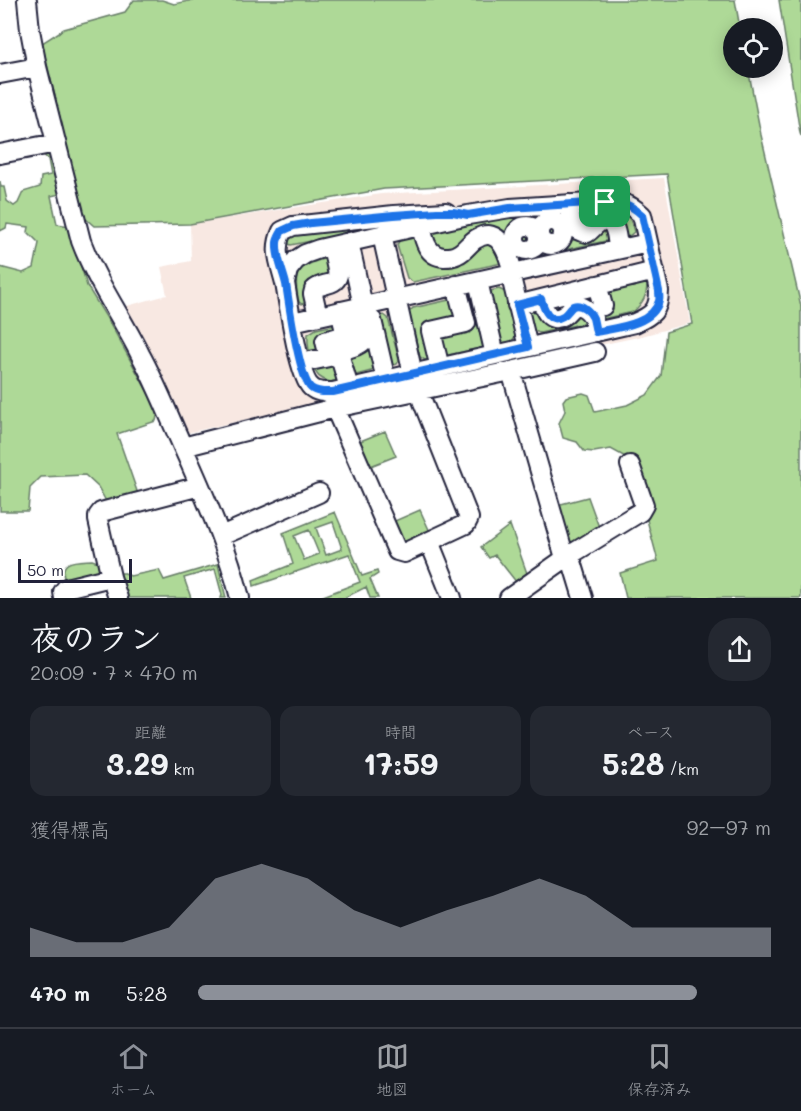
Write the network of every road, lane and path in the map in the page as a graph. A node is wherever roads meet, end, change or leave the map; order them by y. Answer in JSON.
{"nodes":[{"id":1,"x":27,"y":0,"type":"edge"},
{"id":2,"x":37,"y":67,"type":"junction"},
{"id":3,"x":0,"y":74,"type":"edge"},
{"id":4,"x":56,"y":143,"type":"junction"},
{"id":5,"x":0,"y":154,"type":"edge"},
{"id":6,"x":569,"y":204,"type":"junction"},
{"id":7,"x":524,"y":207,"type":"junction"},
{"id":8,"x":468,"y":215,"type":"junction"},
{"id":9,"x":421,"y":226,"type":"junction"},
{"id":10,"x":382,"y":235,"type":"junction"},
{"id":11,"x":648,"y":243,"type":"junction"},
{"id":12,"x":340,"y":244,"type":"junction"},
{"id":13,"x":547,"y":246,"type":"junction"},
{"id":14,"x":618,"y":249,"type":"junction"},
{"id":15,"x":655,"y":271,"type":"junction"},
{"id":16,"x":511,"y":273,"type":"junction"},
{"id":17,"x":478,"y":280,"type":"junction"},
{"id":18,"x":285,"y":283,"type":"junction"},
{"id":19,"x":456,"y":285,"type":"junction"},
{"id":20,"x":597,"y":285,"type":"junction"},
{"id":21,"x":396,"y":299,"type":"junction"},
{"id":22,"x":541,"y":299,"type":"junction"},
{"id":23,"x":517,"y":305,"type":"junction"},
{"id":24,"x":603,"y":306,"type":"dead end"},
{"id":25,"x":358,"y":311,"type":"junction"},
{"id":26,"x":318,"y":316,"type":"junction"},
{"id":27,"x":292,"y":322,"type":"junction"},
{"id":28,"x":596,"y":332,"type":"junction"},
{"id":29,"x":528,"y":347,"type":"junction"},
{"id":30,"x":595,"y":351,"type":"dead end"},
{"id":31,"x":495,"y":355,"type":"junction"},
{"id":32,"x":301,"y":363,"type":"junction"},
{"id":33,"x":440,"y":368,"type":"junction"},
{"id":34,"x":511,"y":371,"type":"junction"},
{"id":35,"x":387,"y":380,"type":"junction"},
{"id":36,"x":416,"y":382,"type":"junction"},
{"id":37,"x":349,"y":388,"type":"junction"},
{"id":38,"x":335,"y":408,"type":"junction"},
{"id":39,"x":183,"y":447,"type":"junction"},
{"id":40,"x":630,"y":465,"type":"dead end"},
{"id":41,"x":200,"y":486,"type":"junction"},
{"id":42,"x":319,"y":493,"type":"dead end"},
{"id":43,"x":221,"y":536,"type":"junction"},
{"id":44,"x":429,"y":541,"type":"junction"},
{"id":45,"x":568,"y":557,"type":"junction"},
{"id":46,"x":111,"y":577,"type":"junction"},
{"id":47,"x":64,"y":598,"type":"edge"},
{"id":48,"x":118,"y":598,"type":"edge"},
{"id":49,"x":240,"y":598,"type":"edge"},
{"id":50,"x":453,"y":598,"type":"edge"},
{"id":51,"x":509,"y":598,"type":"edge"},
{"id":52,"x":583,"y":598,"type":"edge"}],
"edges":[{"from":1,"to":2,"type":"street"},
{"from":2,"to":3,"type":"street"},
{"from":2,"to":4,"type":"street"},
{"from":4,"to":5,"type":"street"},
{"from":4,"to":39,"type":"street"},
{"from":6,"to":7,"type":"street"},
{"from":6,"to":11,"type":"street"},
{"from":6,"to":14,"type":"street"},
{"from":7,"to":8,"type":"street"},
{"from":7,"to":13,"type":"street"},
{"from":8,"to":9,"type":"street"},
{"from":8,"to":18,"type":"street"},
{"from":9,"to":10,"type":"street"},
{"from":9,"to":16,"type":"street"},
{"from":10,"to":12,"type":"street"},
{"from":10,"to":21,"type":"street"},
{"from":11,"to":14,"type":"street"},
{"from":11,"to":15,"type":"street"},
{"from":12,"to":18,"type":"street"},
{"from":12,"to":25,"type":"street"},
{"from":12,"to":26,"type":"street"},
{"from":13,"to":14,"type":"street"},
{"from":13,"to":16,"type":"street"},
{"from":15,"to":20,"type":"street"},
{"from":15,"to":28,"type":"street"},
{"from":16,"to":17,"type":"street"},
{"from":16,"to":23,"type":"street"},
{"from":17,"to":19,"type":"street"},
{"from":17,"to":31,"type":"street"},
{"from":18,"to":27,"type":"street"},
{"from":19,"to":21,"type":"street"},
{"from":19,"to":33,"type":"street"},
{"from":20,"to":22,"type":"street"},
{"from":20,"to":24,"type":"street"},
{"from":21,"to":25,"type":"street"},
{"from":21,"to":36,"type":"street"},
{"from":22,"to":23,"type":"street"},
{"from":22,"to":28,"type":"street"},
{"from":23,"to":29,"type":"street"},
{"from":25,"to":26,"type":"street"},
{"from":25,"to":32,"type":"street"},
{"from":25,"to":35,"type":"street"},
{"from":25,"to":37,"type":"street"},
{"from":26,"to":27,"type":"street"},
{"from":27,"to":32,"type":"street"},
{"from":28,"to":29,"type":"street"},
{"from":29,"to":31,"type":"street"},
{"from":30,"to":34,"type":"street"},
{"from":31,"to":33,"type":"street"},
{"from":32,"to":37,"type":"street"},
{"from":33,"to":36,"type":"street"},
{"from":34,"to":36,"type":"street"},
{"from":34,"to":45,"type":"street"},
{"from":35,"to":36,"type":"street"},
{"from":35,"to":37,"type":"street"},
{"from":36,"to":38,"type":"street"},
{"from":36,"to":44,"type":"street"},
{"from":38,"to":39,"type":"street"},
{"from":38,"to":44,"type":"street"},
{"from":39,"to":41,"type":"street"},
{"from":40,"to":45,"type":"street"},
{"from":41,"to":43,"type":"street"},
{"from":41,"to":46,"type":"street"},
{"from":42,"to":43,"type":"street"},
{"from":43,"to":49,"type":"street"},
{"from":44,"to":50,"type":"street"},
{"from":45,"to":51,"type":"street"},
{"from":45,"to":52,"type":"street"},
{"from":46,"to":47,"type":"street"},
{"from":46,"to":48,"type":"street"}]}
